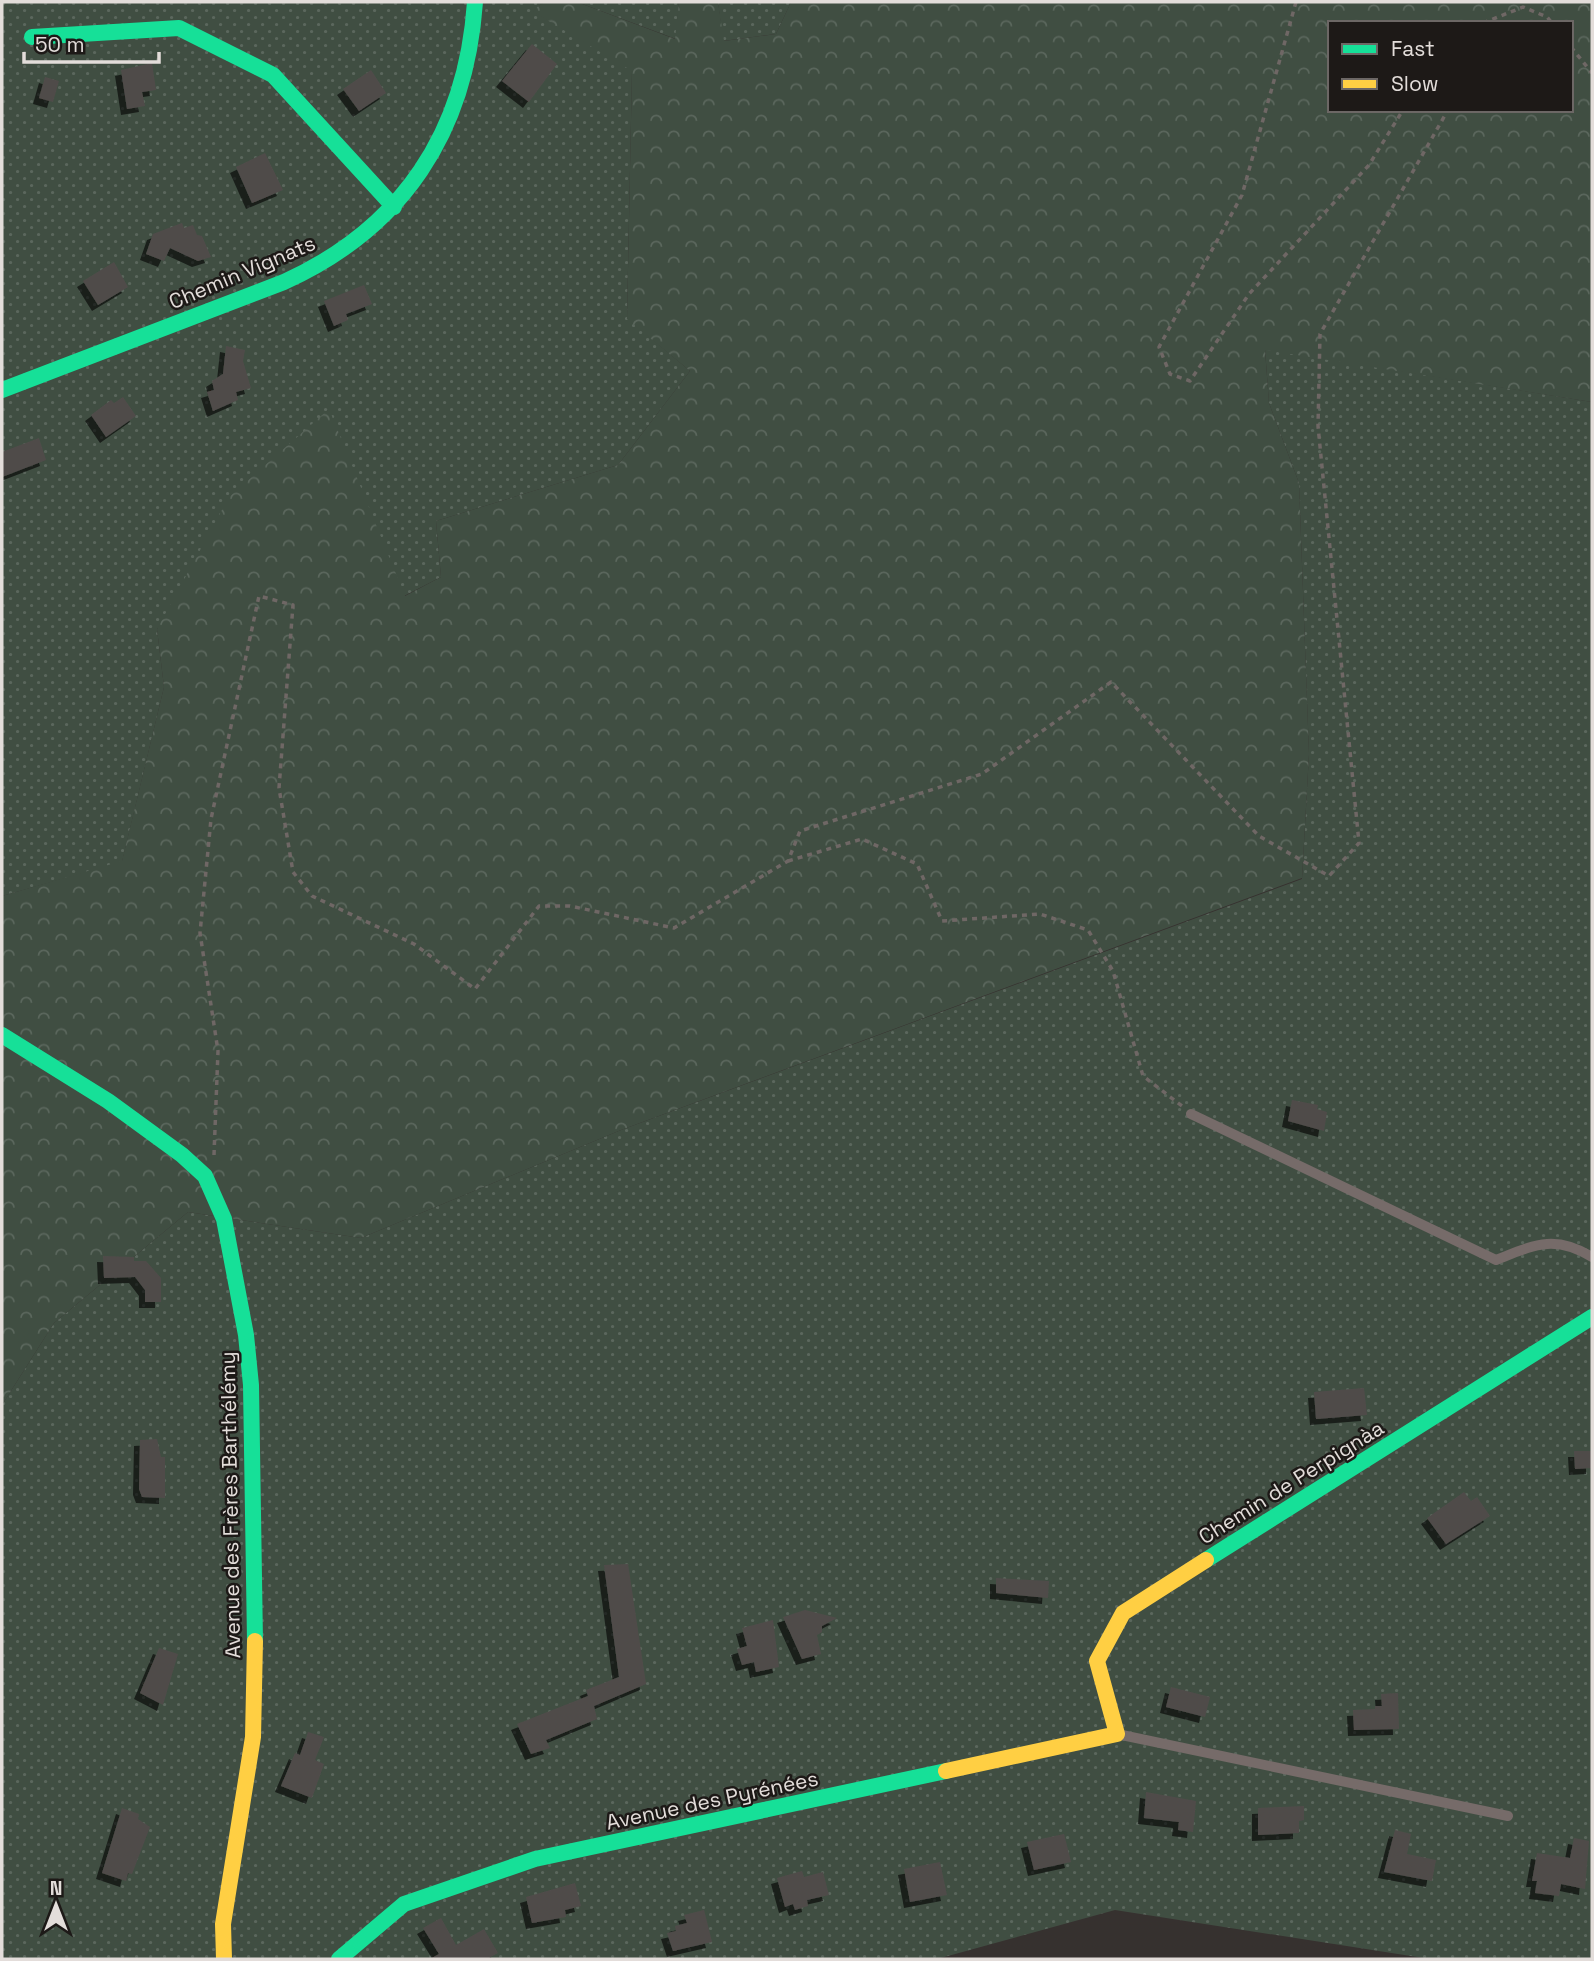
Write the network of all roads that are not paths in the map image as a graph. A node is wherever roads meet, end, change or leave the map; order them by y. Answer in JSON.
{"nodes":[{"id":1,"x":475,"y":2,"type":"edge"},
{"id":2,"x":32,"y":37,"type":"dead end"},
{"id":3,"x":394,"y":207,"type":"junction"},
{"id":4,"x":2,"y":390,"type":"edge"},
{"id":5,"x":2,"y":1035,"type":"edge"},
{"id":6,"x":1191,"y":1114,"type":"road end"},
{"id":7,"x":1592,"y":1257,"type":"edge"},
{"id":8,"x":1592,"y":1317,"type":"edge"},
{"id":9,"x":1117,"y":1734,"type":"junction"},
{"id":10,"x":1508,"y":1816,"type":"dead end"},
{"id":11,"x":225,"y":1959,"type":"edge"},
{"id":12,"x":339,"y":1959,"type":"edge"}],
"edges":[{"from":1,"to":3,"type":"street","name":"Chemin Vignats"},
{"from":2,"to":3,"type":"street"},
{"from":3,"to":4,"type":"street","name":"Chemin Vignats"},
{"from":5,"to":11,"type":"street","name":"Avenue des Frères Barthélémy"},
{"from":6,"to":7,"type":"lane"},
{"from":8,"to":9,"type":"street","name":"Chemin de Perpignàa"},
{"from":9,"to":10,"type":"lane"},
{"from":9,"to":12,"type":"street","name":"Avenue des Pyrénées"}]}
